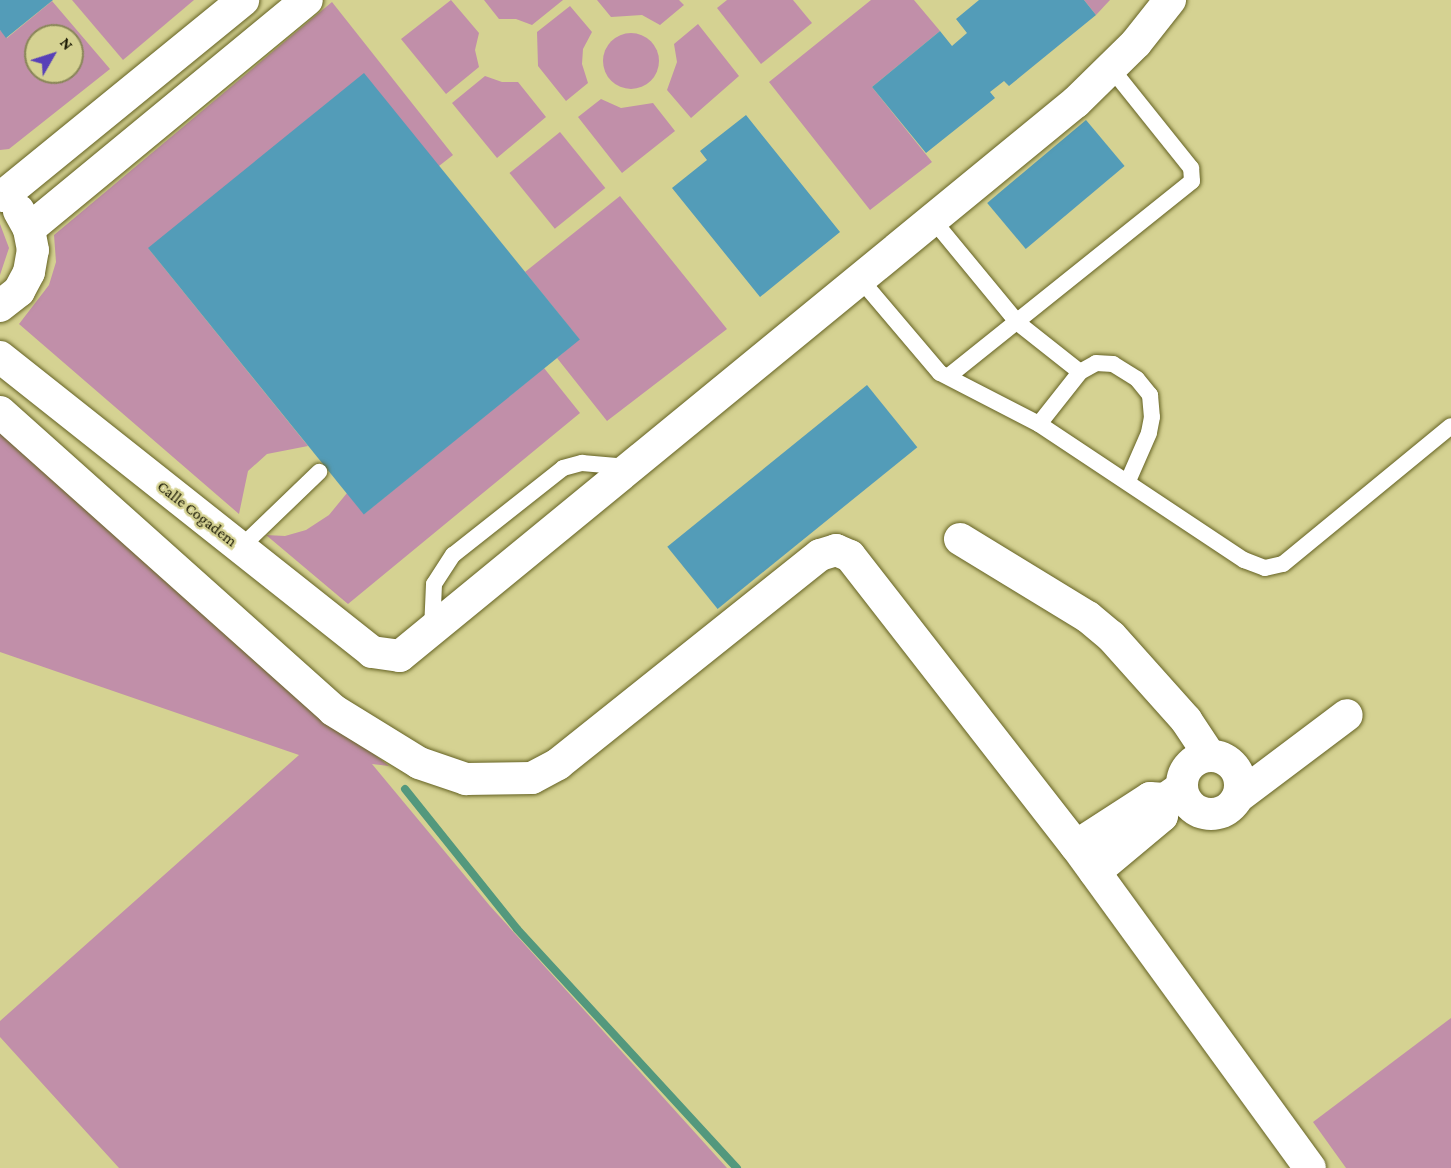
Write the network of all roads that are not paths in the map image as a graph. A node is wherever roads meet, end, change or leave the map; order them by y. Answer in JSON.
{"nodes":[{"id":1,"x":243,"y":0,"type":"edge"},
{"id":2,"x":307,"y":0,"type":"edge"},
{"id":3,"x":1170,"y":0,"type":"edge"},
{"id":4,"x":1111,"y":68,"type":"junction"},
{"id":5,"x":2,"y":195,"type":"edge"},
{"id":6,"x":933,"y":220,"type":"junction"},
{"id":7,"x":29,"y":229,"type":"junction"},
{"id":8,"x":861,"y":280,"type":"junction"},
{"id":9,"x":0,"y":306,"type":"edge"},
{"id":10,"x":1018,"y":323,"type":"junction"},
{"id":11,"x":0,"y":357,"type":"edge"},
{"id":12,"x":1080,"y":372,"type":"junction"},
{"id":13,"x":950,"y":375,"type":"junction"},
{"id":14,"x":0,"y":412,"type":"edge"},
{"id":15,"x":1039,"y":424,"type":"junction"},
{"id":16,"x":1451,"y":426,"type":"edge"},
{"id":17,"x":632,"y":468,"type":"junction"},
{"id":18,"x":319,"y":472,"type":"dead end"},
{"id":19,"x":1128,"y":481,"type":"junction"},
{"id":20,"x":960,"y":539,"type":"dead end"},
{"id":21,"x":240,"y":548,"type":"junction"},
{"id":22,"x":432,"y":630,"type":"junction"},
{"id":23,"x":1347,"y":715,"type":"dead end"},
{"id":24,"x":1210,"y":756,"type":"junction"},
{"id":25,"x":1173,"y":794,"type":"junction"},
{"id":26,"x":1238,"y":797,"type":"junction"},
{"id":27,"x":1076,"y":846,"type":"junction"},
{"id":28,"x":1095,"y":872,"type":"junction"},
{"id":29,"x":1310,"y":1168,"type":"edge"}],
"edges":[{"from":1,"to":5,"type":"street"},
{"from":2,"to":7,"type":"street"},
{"from":3,"to":4,"type":"street"},
{"from":4,"to":6,"type":"street"},
{"from":4,"to":10,"type":"lane"},
{"from":5,"to":7,"type":"street"},
{"from":6,"to":8,"type":"street"},
{"from":6,"to":10,"type":"lane"},
{"from":7,"to":9,"type":"street"},
{"from":8,"to":13,"type":"lane"},
{"from":8,"to":17,"type":"street"},
{"from":10,"to":12,"type":"lane"},
{"from":10,"to":13,"type":"lane"},
{"from":11,"to":21,"type":"street","name":"Calle Cogadem"},
{"from":12,"to":15,"type":"lane"},
{"from":12,"to":19,"type":"lane"},
{"from":13,"to":15,"type":"lane"},
{"from":14,"to":27,"type":"street"},
{"from":15,"to":19,"type":"lane"},
{"from":16,"to":19,"type":"lane"},
{"from":17,"to":22,"type":"street"},
{"from":17,"to":22,"type":"lane"},
{"from":18,"to":21,"type":"lane"},
{"from":20,"to":24,"type":"street"},
{"from":21,"to":22,"type":"street","name":"Calle Cogadem"},
{"from":23,"to":26,"type":"street"},
{"from":24,"to":25,"type":"street"},
{"from":24,"to":26,"type":"street"},
{"from":25,"to":26,"type":"street"},
{"from":25,"to":27,"type":"street"},
{"from":25,"to":28,"type":"street"},
{"from":27,"to":28,"type":"street"},
{"from":28,"to":29,"type":"street"}]}
